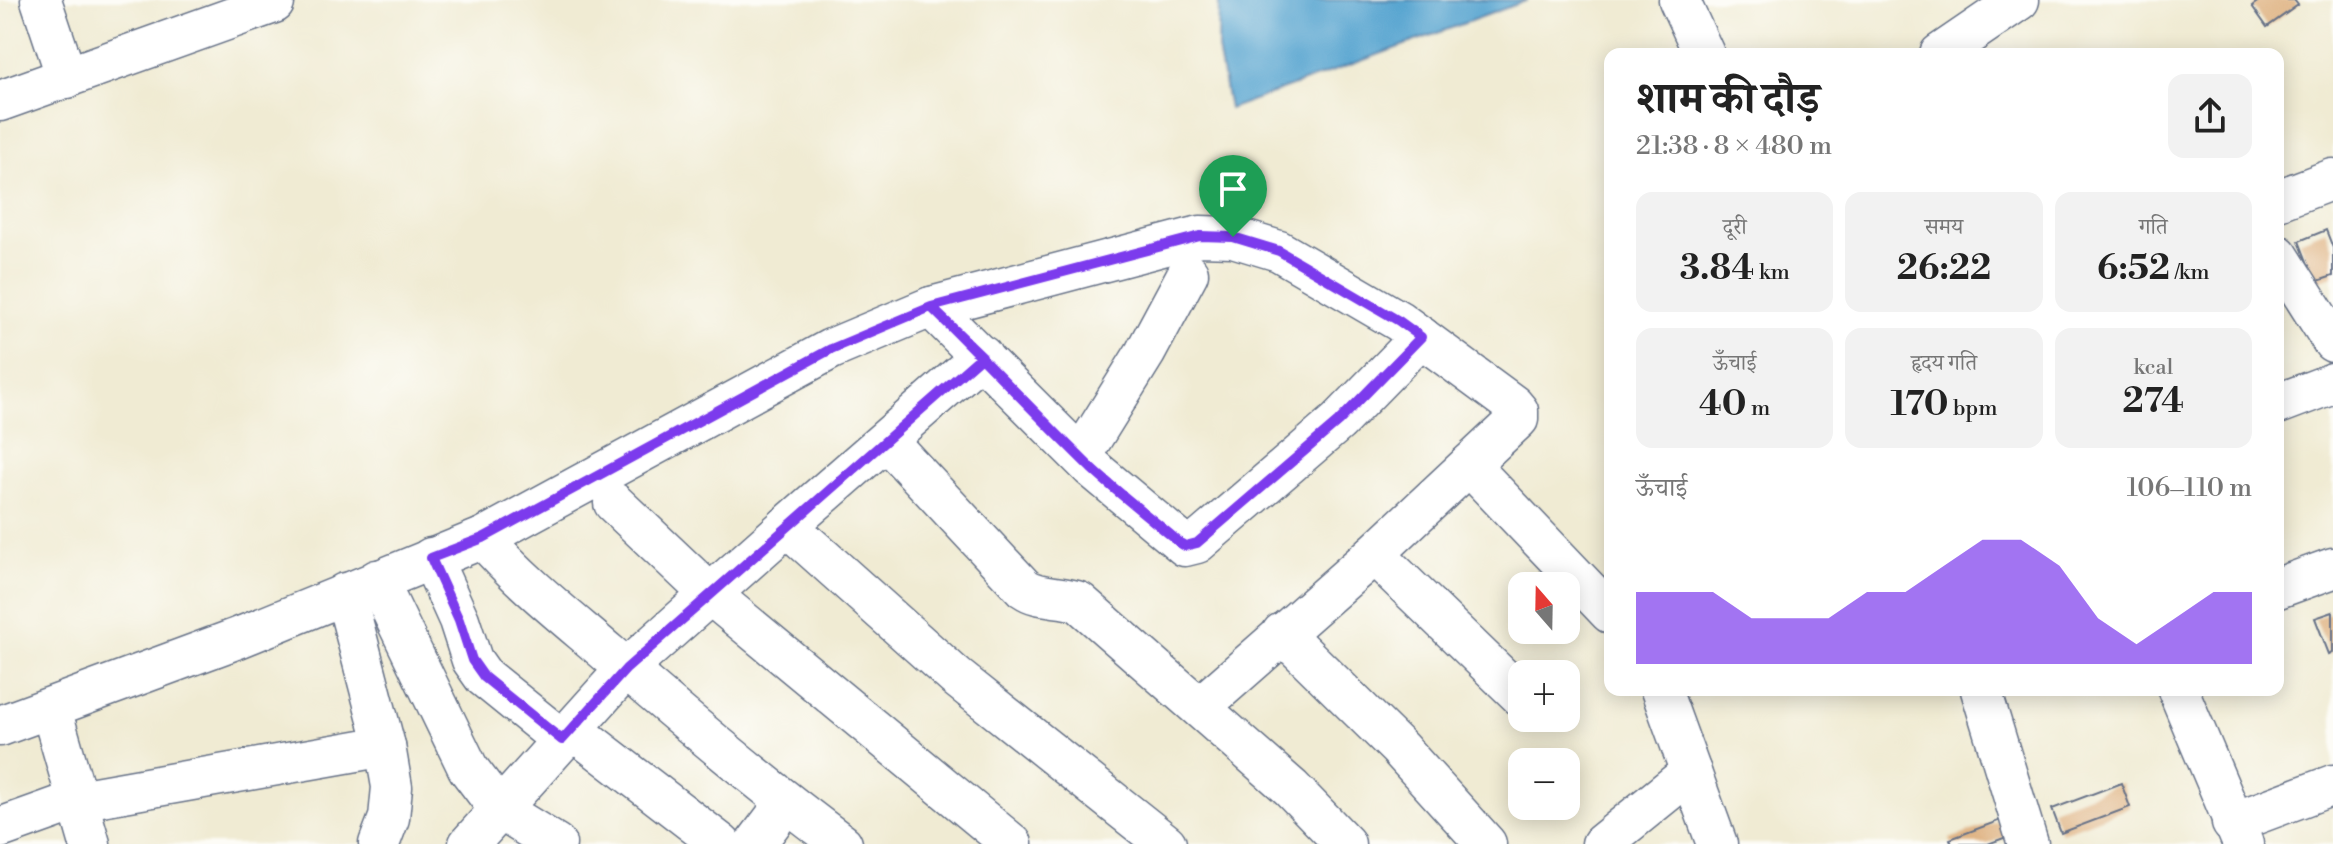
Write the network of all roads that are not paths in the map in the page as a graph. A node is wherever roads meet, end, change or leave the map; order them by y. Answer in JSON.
{"nodes":[{"id":1,"x":41,"y":0,"type":"edge"},
{"id":2,"x":1679,"y":0,"type":"edge"},
{"id":3,"x":2019,"y":0,"type":"edge"},
{"id":4,"x":274,"y":3,"type":"dead end"},
{"id":5,"x":1701,"y":48,"type":"edge"},
{"id":6,"x":1949,"y":48,"type":"edge"},
{"id":7,"x":67,"y":78,"type":"junction"},
{"id":8,"x":0,"y":101,"type":"edge"},
{"id":9,"x":2333,"y":179,"type":"edge"},
{"id":10,"x":2284,"y":198,"type":"edge"},
{"id":11,"x":2284,"y":264,"type":"edge"},
{"id":12,"x":1188,"y":273,"type":"dead end"},
{"id":13,"x":931,"y":307,"type":"junction"},
{"id":14,"x":1421,"y":337,"type":"junction"},
{"id":15,"x":2333,"y":342,"type":"edge"},
{"id":16,"x":982,"y":356,"type":"junction"},
{"id":17,"x":2333,"y":383,"type":"edge"},
{"id":18,"x":2284,"y":402,"type":"edge"},
{"id":19,"x":887,"y":441,"type":"junction"},
{"id":20,"x":1081,"y":456,"type":"junction"},
{"id":21,"x":1469,"y":465,"type":"junction"},
{"id":22,"x":614,"y":503,"type":"dead end"},
{"id":23,"x":787,"y":526,"type":"junction"},
{"id":24,"x":483,"y":538,"type":"junction"},
{"id":25,"x":1374,"y":554,"type":"junction"},
{"id":26,"x":431,"y":558,"type":"junction"},
{"id":27,"x":2333,"y":568,"type":"edge"},
{"id":28,"x":2284,"y":586,"type":"edge"},
{"id":29,"x":361,"y":587,"type":"junction"},
{"id":30,"x":711,"y":595,"type":"junction"},
{"id":31,"x":1604,"y":607,"type":"edge"},
{"id":32,"x":1282,"y":633,"type":"junction"},
{"id":33,"x":626,"y":669,"type":"junction"},
{"id":34,"x":1508,"y":683,"type":"edge"},
{"id":35,"x":1663,"y":696,"type":"edge"},
{"id":36,"x":1984,"y":696,"type":"edge"},
{"id":37,"x":2181,"y":696,"type":"edge"},
{"id":38,"x":1200,"y":707,"type":"junction"},
{"id":39,"x":51,"y":709,"type":"junction"},
{"id":40,"x":0,"y":726,"type":"edge"},
{"id":41,"x":567,"y":735,"type":"junction"},
{"id":42,"x":385,"y":746,"type":"junction"},
{"id":43,"x":1691,"y":772,"type":"junction"},
{"id":44,"x":2333,"y":785,"type":"edge"},
{"id":45,"x":78,"y":800,"type":"junction"},
{"id":46,"x":786,"y":803,"type":"junction"},
{"id":47,"x":499,"y":809,"type":"junction"},
{"id":48,"x":0,"y":828,"type":"edge"},
{"id":49,"x":2238,"y":833,"type":"edge"},
{"id":50,"x":90,"y":844,"type":"edge"},
{"id":51,"x":379,"y":844,"type":"edge"},
{"id":52,"x":469,"y":844,"type":"edge"},
{"id":53,"x":556,"y":844,"type":"edge"},
{"id":54,"x":721,"y":844,"type":"edge"},
{"id":55,"x":755,"y":844,"type":"edge"},
{"id":56,"x":842,"y":844,"type":"edge"},
{"id":57,"x":1012,"y":844,"type":"edge"},
{"id":58,"x":1166,"y":844,"type":"edge"},
{"id":59,"x":1345,"y":844,"type":"edge"},
{"id":60,"x":1486,"y":844,"type":"edge"},
{"id":61,"x":1602,"y":844,"type":"edge"},
{"id":62,"x":1717,"y":844,"type":"edge"},
{"id":63,"x":2028,"y":844,"type":"edge"}],
"edges":[{"from":1,"to":7,"type":"street"},
{"from":2,"to":5,"type":"street"},
{"from":3,"to":6,"type":"street"},
{"from":4,"to":7,"type":"street"},
{"from":7,"to":8,"type":"street"},
{"from":9,"to":10,"type":"street"},
{"from":11,"to":15,"type":"street"},
{"from":12,"to":20,"type":"street"},
{"from":13,"to":14,"type":"street"},
{"from":13,"to":16,"type":"street"},
{"from":13,"to":24,"type":"street"},
{"from":14,"to":20,"type":"street"},
{"from":14,"to":21,"type":"street"},
{"from":16,"to":19,"type":"street"},
{"from":16,"to":20,"type":"street"},
{"from":17,"to":18,"type":"street"},
{"from":19,"to":23,"type":"street"},
{"from":19,"to":38,"type":"street"},
{"from":21,"to":25,"type":"street"},
{"from":21,"to":31,"type":"street"},
{"from":22,"to":30,"type":"street"},
{"from":23,"to":30,"type":"street"},
{"from":23,"to":58,"type":"street"},
{"from":24,"to":26,"type":"street"},
{"from":24,"to":33,"type":"street"},
{"from":25,"to":32,"type":"street"},
{"from":25,"to":34,"type":"street"},
{"from":26,"to":29,"type":"street"},
{"from":26,"to":41,"type":"street"},
{"from":27,"to":28,"type":"street"},
{"from":29,"to":39,"type":"street"},
{"from":29,"to":42,"type":"street"},
{"from":29,"to":47,"type":"street"},
{"from":30,"to":33,"type":"street"},
{"from":30,"to":57,"type":"street"},
{"from":32,"to":38,"type":"street"},
{"from":32,"to":60,"type":"street"},
{"from":33,"to":41,"type":"street"},
{"from":33,"to":46,"type":"street"},
{"from":35,"to":43,"type":"street"},
{"from":36,"to":63,"type":"street"},
{"from":37,"to":49,"type":"street"},
{"from":38,"to":59,"type":"street"},
{"from":39,"to":40,"type":"street"},
{"from":39,"to":45,"type":"street"},
{"from":41,"to":47,"type":"street"},
{"from":41,"to":54,"type":"street"},
{"from":42,"to":45,"type":"street"},
{"from":42,"to":51,"type":"street"},
{"from":43,"to":61,"type":"street"},
{"from":43,"to":62,"type":"street"},
{"from":44,"to":49,"type":"street"},
{"from":45,"to":48,"type":"street"},
{"from":45,"to":50,"type":"street"},
{"from":46,"to":55,"type":"street"},
{"from":46,"to":56,"type":"street"},
{"from":47,"to":52,"type":"street"},
{"from":47,"to":53,"type":"street"}]}
